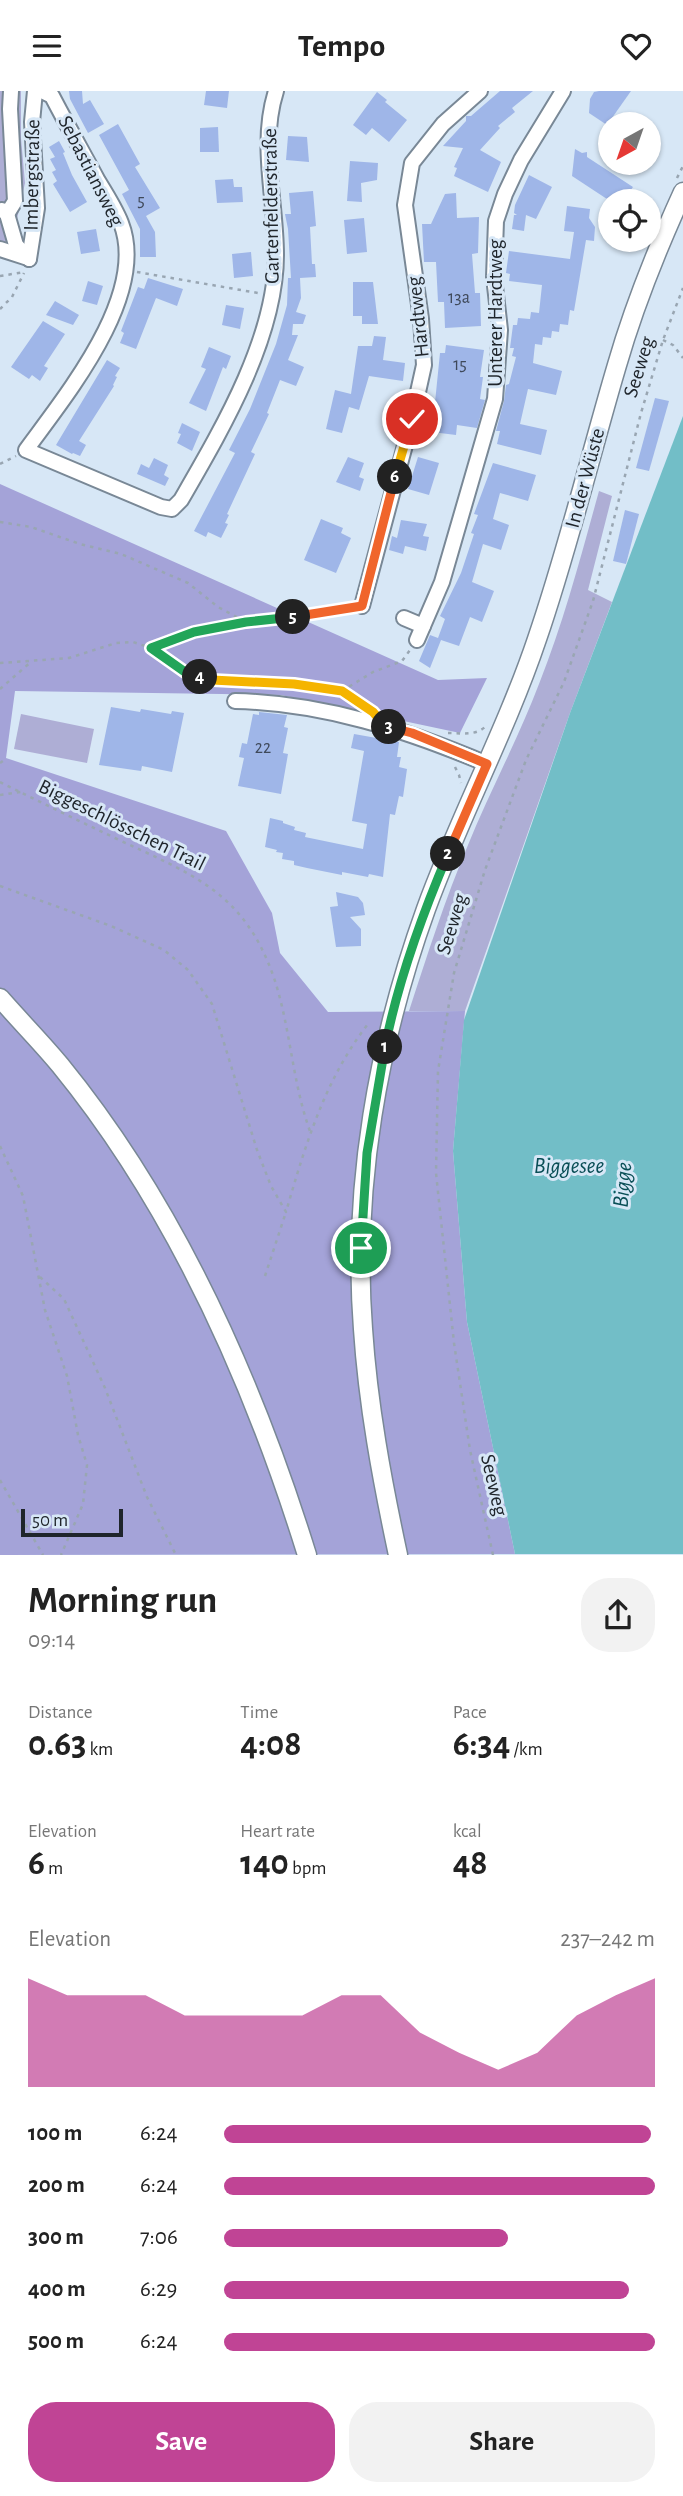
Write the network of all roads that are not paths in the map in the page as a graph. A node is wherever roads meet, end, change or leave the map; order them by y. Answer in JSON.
{"nodes":[{"id":1,"x":11,"y":91,"type":"edge"},
{"id":2,"x":35,"y":91,"type":"edge"},
{"id":3,"x":42,"y":91,"type":"edge"},
{"id":4,"x":276,"y":91,"type":"edge"},
{"id":5,"x":480,"y":91,"type":"edge"},
{"id":6,"x":564,"y":91,"type":"edge"},
{"id":7,"x":679,"y":188,"type":"edge"},
{"id":8,"x":4,"y":211,"type":"edge"},
{"id":9,"x":0,"y":249,"type":"edge"},
{"id":10,"x":27,"y":266,"type":"junction"},
{"id":11,"x":173,"y":509,"type":"joint"},
{"id":12,"x":362,"y":606,"type":"road end"},
{"id":13,"x":404,"y":618,"type":"dead end"},
{"id":14,"x":423,"y":626,"type":"junction"},
{"id":15,"x":417,"y":640,"type":"road end"},
{"id":16,"x":235,"y":701,"type":"dead end"},
{"id":17,"x":487,"y":764,"type":"junction"},
{"id":18,"x":0,"y":998,"type":"edge"},
{"id":19,"x":307,"y":1555,"type":"edge"},
{"id":20,"x":398,"y":1555,"type":"edge"}],
"edges":[{"from":1,"to":8,"type":"street"},
{"from":2,"to":10,"type":"street","name":"Imbergstraße"},
{"from":3,"to":11,"type":"street","name":"Sebastiansweg"},
{"from":4,"to":11,"type":"street","name":"Gartenfelderstraße"},
{"from":5,"to":12,"type":"street","name":"Hardtweg"},
{"from":6,"to":14,"type":"street","name":"Unterer Hardtweg"},
{"from":7,"to":17,"type":"main road","name":"In der Wüste"},
{"from":8,"to":10,"type":"street"},
{"from":9,"to":10,"type":"street"},
{"from":13,"to":14,"type":"street"},
{"from":14,"to":15,"type":"street","name":"Unterer Hardtweg"},
{"from":16,"to":17,"type":"street"},
{"from":17,"to":20,"type":"main road","name":"In der Wüste"},
{"from":18,"to":19,"type":"main road"}]}
